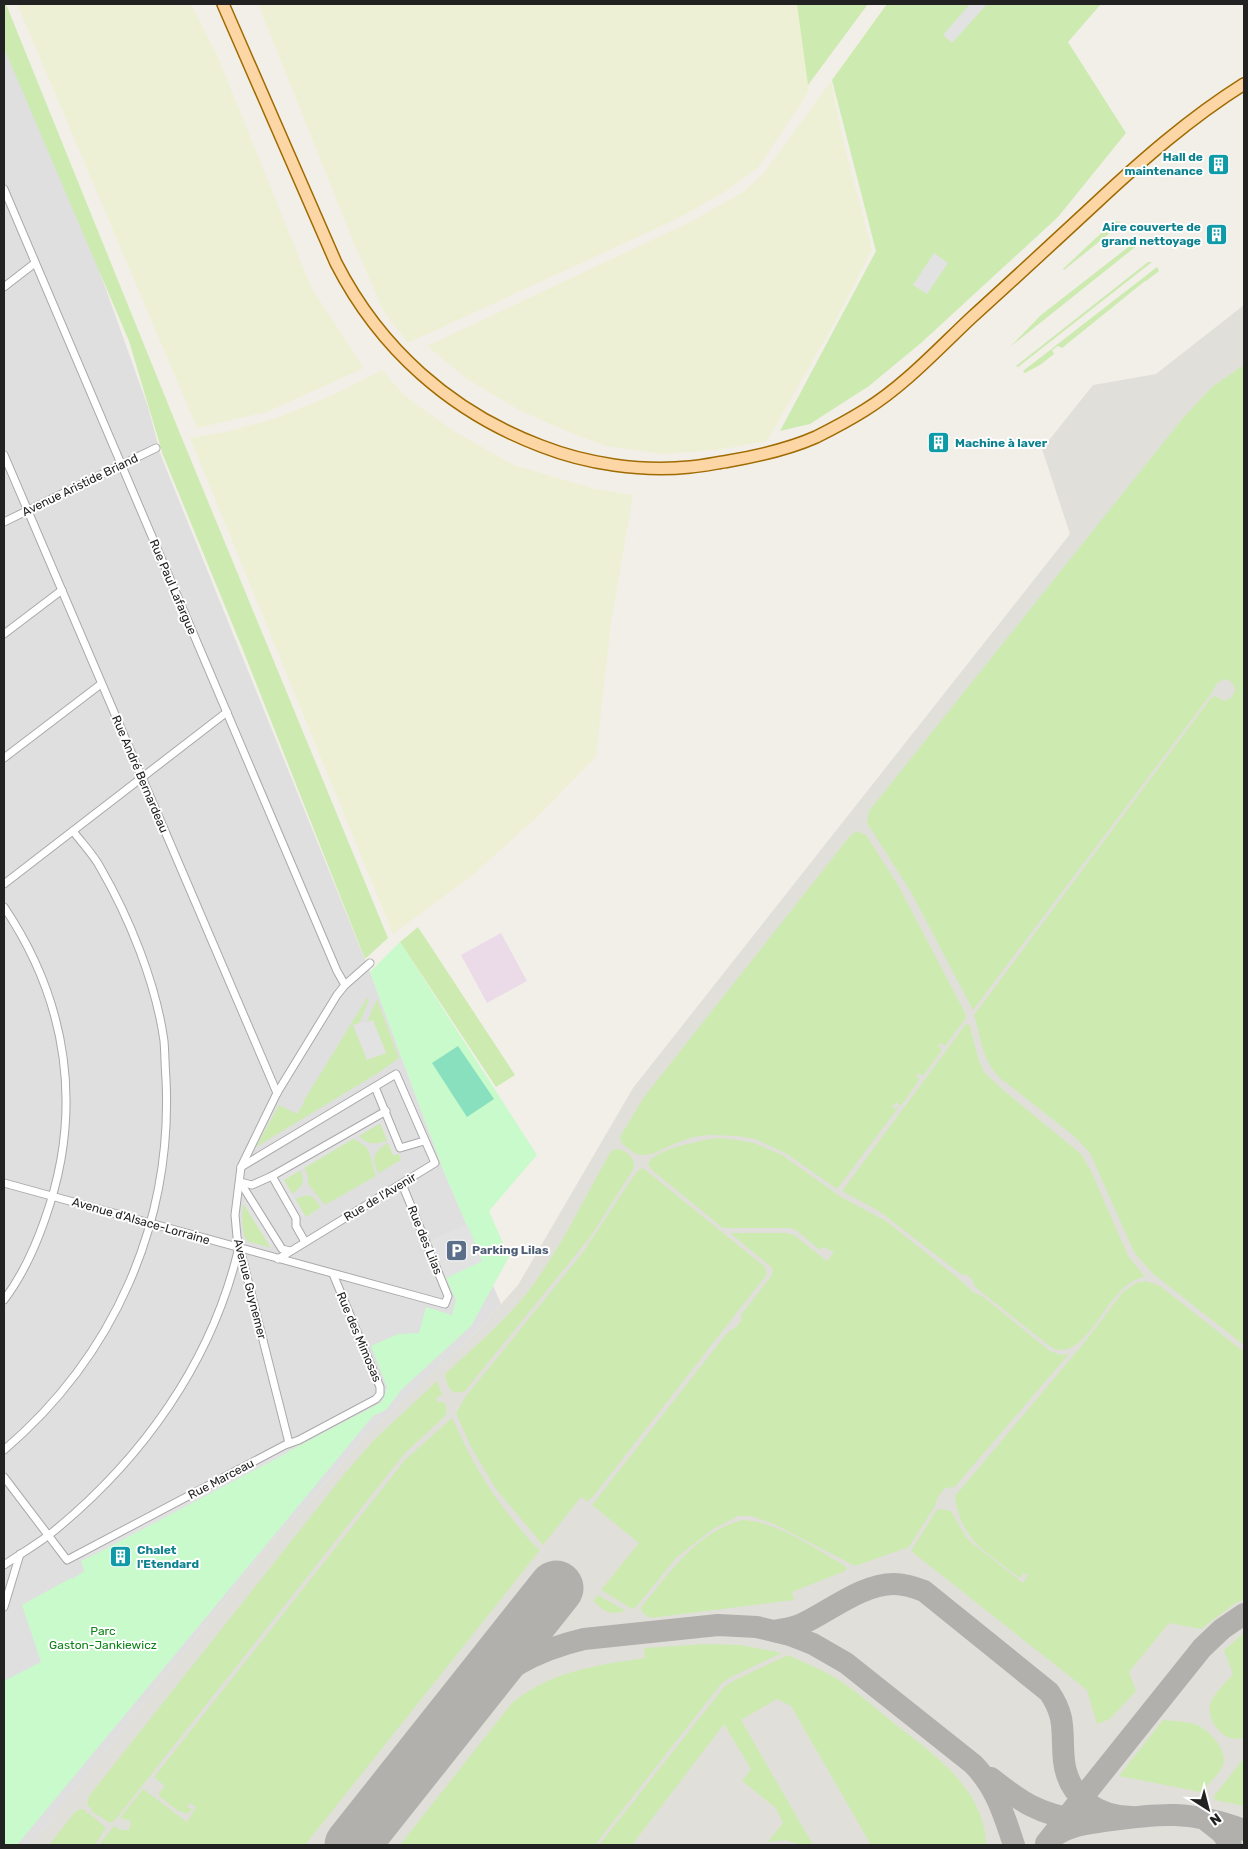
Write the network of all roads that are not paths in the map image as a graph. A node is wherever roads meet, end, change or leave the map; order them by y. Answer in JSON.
{"nodes":[{"id":1,"x":223,"y":4,"type":"edge"},
{"id":2,"x":1244,"y":78,"type":"edge"},
{"id":3,"x":1244,"y":84,"type":"edge"},
{"id":4,"x":1225,"y":95,"type":"junction"},
{"id":5,"x":4,"y":189,"type":"edge"},
{"id":6,"x":35,"y":263,"type":"junction"},
{"id":7,"x":4,"y":286,"type":"edge"},
{"id":8,"x":156,"y":448,"type":"dead end"},
{"id":9,"x":4,"y":455,"type":"edge"},
{"id":10,"x":121,"y":465,"type":"junction"},
{"id":11,"x":28,"y":510,"type":"junction"},
{"id":12,"x":4,"y":522,"type":"edge"},
{"id":13,"x":62,"y":590,"type":"junction"},
{"id":14,"x":4,"y":634,"type":"edge"},
{"id":15,"x":101,"y":684,"type":"junction"},
{"id":16,"x":227,"y":712,"type":"junction"},
{"id":17,"x":4,"y":758,"type":"edge"},
{"id":18,"x":142,"y":778,"type":"junction"},
{"id":19,"x":73,"y":831,"type":"junction"},
{"id":20,"x":4,"y":884,"type":"edge"},
{"id":21,"x":4,"y":907,"type":"edge"},
{"id":22,"x":370,"y":963,"type":"dead end"},
{"id":23,"x":345,"y":985,"type":"junction"},
{"id":24,"x":375,"y":1087,"type":"junction"},
{"id":25,"x":277,"y":1093,"type":"junction"},
{"id":26,"x":386,"y":1111,"type":"junction"},
{"id":27,"x":424,"y":1141,"type":"junction"},
{"id":28,"x":241,"y":1167,"type":"junction"},
{"id":29,"x":272,"y":1176,"type":"junction"},
{"id":30,"x":240,"y":1182,"type":"junction"},
{"id":31,"x":4,"y":1183,"type":"edge"},
{"id":32,"x":402,"y":1184,"type":"junction"},
{"id":33,"x":53,"y":1197,"type":"junction"},
{"id":34,"x":150,"y":1224,"type":"junction"},
{"id":35,"x":305,"y":1242,"type":"junction"},
{"id":36,"x":239,"y":1249,"type":"junction"},
{"id":37,"x":290,"y":1251,"type":"junction"},
{"id":38,"x":278,"y":1259,"type":"junction"},
{"id":39,"x":334,"y":1274,"type":"junction"},
{"id":40,"x":448,"y":1296,"type":"joint"},
{"id":41,"x":4,"y":1300,"type":"edge"},
{"id":42,"x":376,"y":1399,"type":"joint"},
{"id":43,"x":289,"y":1443,"type":"junction"},
{"id":44,"x":4,"y":1450,"type":"edge"},
{"id":45,"x":4,"y":1477,"type":"edge"},
{"id":46,"x":48,"y":1535,"type":"junction"},
{"id":47,"x":20,"y":1554,"type":"junction"},
{"id":48,"x":4,"y":1566,"type":"edge"},
{"id":49,"x":4,"y":1607,"type":"edge"}],
"edges":[{"from":1,"to":4,"type":"main road"},
{"from":2,"to":4,"type":"main road"},
{"from":3,"to":4,"type":"main road"},
{"from":5,"to":6,"type":"street","name":"Rue Paul Lafargue"},
{"from":6,"to":7,"type":"street"},
{"from":6,"to":10,"type":"street","name":"Rue Paul Lafargue"},
{"from":8,"to":10,"type":"street","name":"Avenue Aristide Briand"},
{"from":9,"to":11,"type":"street","name":"Rue André Bernardeau"},
{"from":10,"to":11,"type":"street","name":"Avenue Aristide Briand"},
{"from":10,"to":16,"type":"street","name":"Rue Paul Lafargue"},
{"from":11,"to":12,"type":"street","name":"Avenue Aristide Briand"},
{"from":11,"to":13,"type":"street","name":"Rue André Bernardeau"},
{"from":13,"to":14,"type":"street"},
{"from":13,"to":15,"type":"street","name":"Rue André Bernardeau"},
{"from":15,"to":17,"type":"street"},
{"from":15,"to":18,"type":"street","name":"Rue André Bernardeau"},
{"from":16,"to":18,"type":"street"},
{"from":16,"to":23,"type":"street","name":"Rue Paul Lafargue"},
{"from":18,"to":19,"type":"street"},
{"from":18,"to":25,"type":"street","name":"Rue André Bernardeau"},
{"from":19,"to":20,"type":"street"},
{"from":19,"to":34,"type":"street"},
{"from":21,"to":33,"type":"street"},
{"from":22,"to":23,"type":"street","name":"Avenue Guynemer"},
{"from":23,"to":25,"type":"street","name":"Avenue Guynemer"},
{"from":24,"to":26,"type":"street"},
{"from":24,"to":27,"type":"street","name":"Rue de l'Avenir"},
{"from":24,"to":28,"type":"street","name":"Rue de l'Avenir"},
{"from":25,"to":28,"type":"street","name":"Avenue Guynemer"},
{"from":26,"to":27,"type":"street"},
{"from":26,"to":29,"type":"street"},
{"from":27,"to":32,"type":"street","name":"Rue de l'Avenir"},
{"from":28,"to":30,"type":"street","name":"Avenue Guynemer"},
{"from":29,"to":30,"type":"street"},
{"from":29,"to":35,"type":"street"},
{"from":30,"to":36,"type":"street","name":"Avenue Guynemer"},
{"from":30,"to":37,"type":"street"},
{"from":31,"to":33,"type":"street","name":"Avenue d'Alsace-Lorraine"},
{"from":32,"to":35,"type":"street","name":"Rue de l'Avenir"},
{"from":32,"to":40,"type":"street","name":"Rue des Lilas"},
{"from":33,"to":34,"type":"street","name":"Avenue d'Alsace-Lorraine"},
{"from":33,"to":41,"type":"street"},
{"from":34,"to":36,"type":"street","name":"Avenue d'Alsace-Lorraine"},
{"from":34,"to":44,"type":"street"},
{"from":35,"to":37,"type":"street","name":"Rue de l'Avenir"},
{"from":36,"to":38,"type":"street","name":"Avenue d'Alsace-Lorraine"},
{"from":36,"to":43,"type":"street","name":"Avenue Guynemer"},
{"from":36,"to":46,"type":"street"},
{"from":37,"to":38,"type":"street","name":"Rue de l'Avenir"},
{"from":38,"to":39,"type":"street","name":"Avenue d'Alsace-Lorraine"},
{"from":39,"to":40,"type":"street","name":"Avenue d'Alsace-Lorraine"},
{"from":39,"to":42,"type":"street","name":"Rue des Mimosas"},
{"from":42,"to":43,"type":"street","name":"Rue Marceau"},
{"from":43,"to":46,"type":"street","name":"Rue Marceau"},
{"from":45,"to":46,"type":"street"},
{"from":46,"to":47,"type":"street"},
{"from":47,"to":48,"type":"street"},
{"from":47,"to":49,"type":"street"}]}
